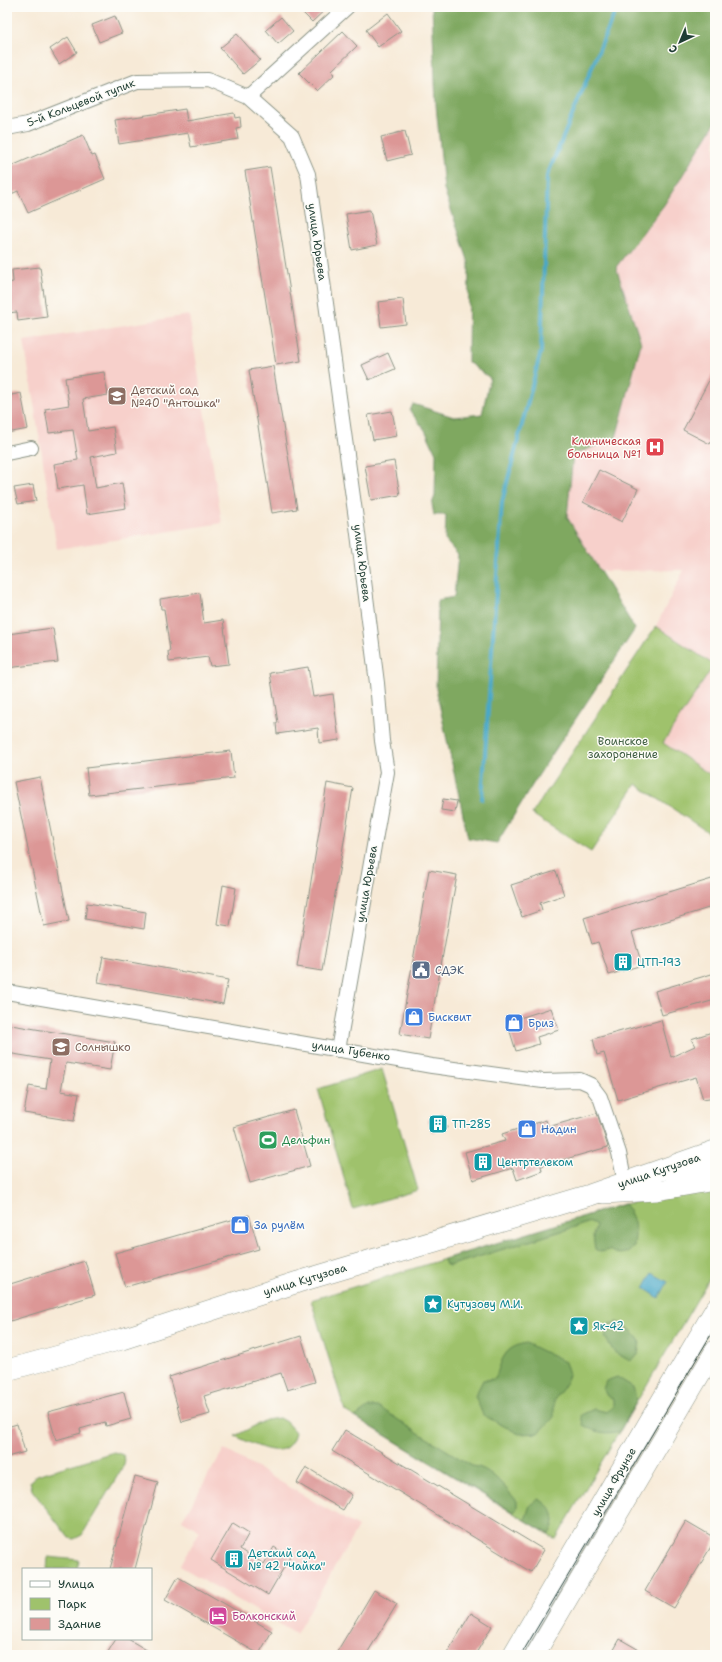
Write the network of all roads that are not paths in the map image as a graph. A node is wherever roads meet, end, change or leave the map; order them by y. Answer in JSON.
{"nodes":[{"id":1,"x":347,"y":7,"type":"edge"},
{"id":2,"x":248,"y":97,"type":"junction"},
{"id":3,"x":7,"y":128,"type":"edge"},
{"id":4,"x":31,"y":448,"type":"dead end"},
{"id":5,"x":7,"y":453,"type":"edge"},
{"id":6,"x":7,"y":992,"type":"edge"},
{"id":7,"x":338,"y":1050,"type":"junction"},
{"id":8,"x":715,"y":1151,"type":"edge"},
{"id":9,"x":715,"y":1157,"type":"edge"},
{"id":10,"x":686,"y":1162,"type":"junction"},
{"id":11,"x":715,"y":1168,"type":"edge"},
{"id":12,"x":715,"y":1181,"type":"edge"},
{"id":13,"x":625,"y":1183,"type":"junction"},
{"id":14,"x":596,"y":1193,"type":"junction"},
{"id":15,"x":715,"y":1308,"type":"edge"},
{"id":16,"x":715,"y":1350,"type":"edge"},
{"id":17,"x":7,"y":1370,"type":"edge"},
{"id":18,"x":512,"y":1655,"type":"edge"},
{"id":19,"x":535,"y":1655,"type":"edge"}],
"edges":[{"from":1,"to":2,"type":"street"},
{"from":2,"to":3,"type":"street","name":"5-й Кольцевой тупик"},
{"from":2,"to":7,"type":"street","name":"улица Юрьева"},
{"from":4,"to":5,"type":"street"},
{"from":6,"to":7,"type":"street","name":"улица Губенко"},
{"from":7,"to":13,"type":"street","name":"улица Губенко"},
{"from":8,"to":10,"type":"main road","name":"улица Кутузова"},
{"from":9,"to":10,"type":"main road"},
{"from":10,"to":13,"type":"main road","name":"улица Кутузова"},
{"from":11,"to":14,"type":"main road","name":"улица Кутузова"},
{"from":12,"to":14,"type":"main road"},
{"from":13,"to":14,"type":"main road","name":"улица Кутузова"},
{"from":14,"to":17,"type":"main road","name":"улица Кутузова"},
{"from":15,"to":18,"type":"main road","name":"улица Фрунзе"},
{"from":16,"to":19,"type":"main road","name":"улица Фрунзе"}]}
